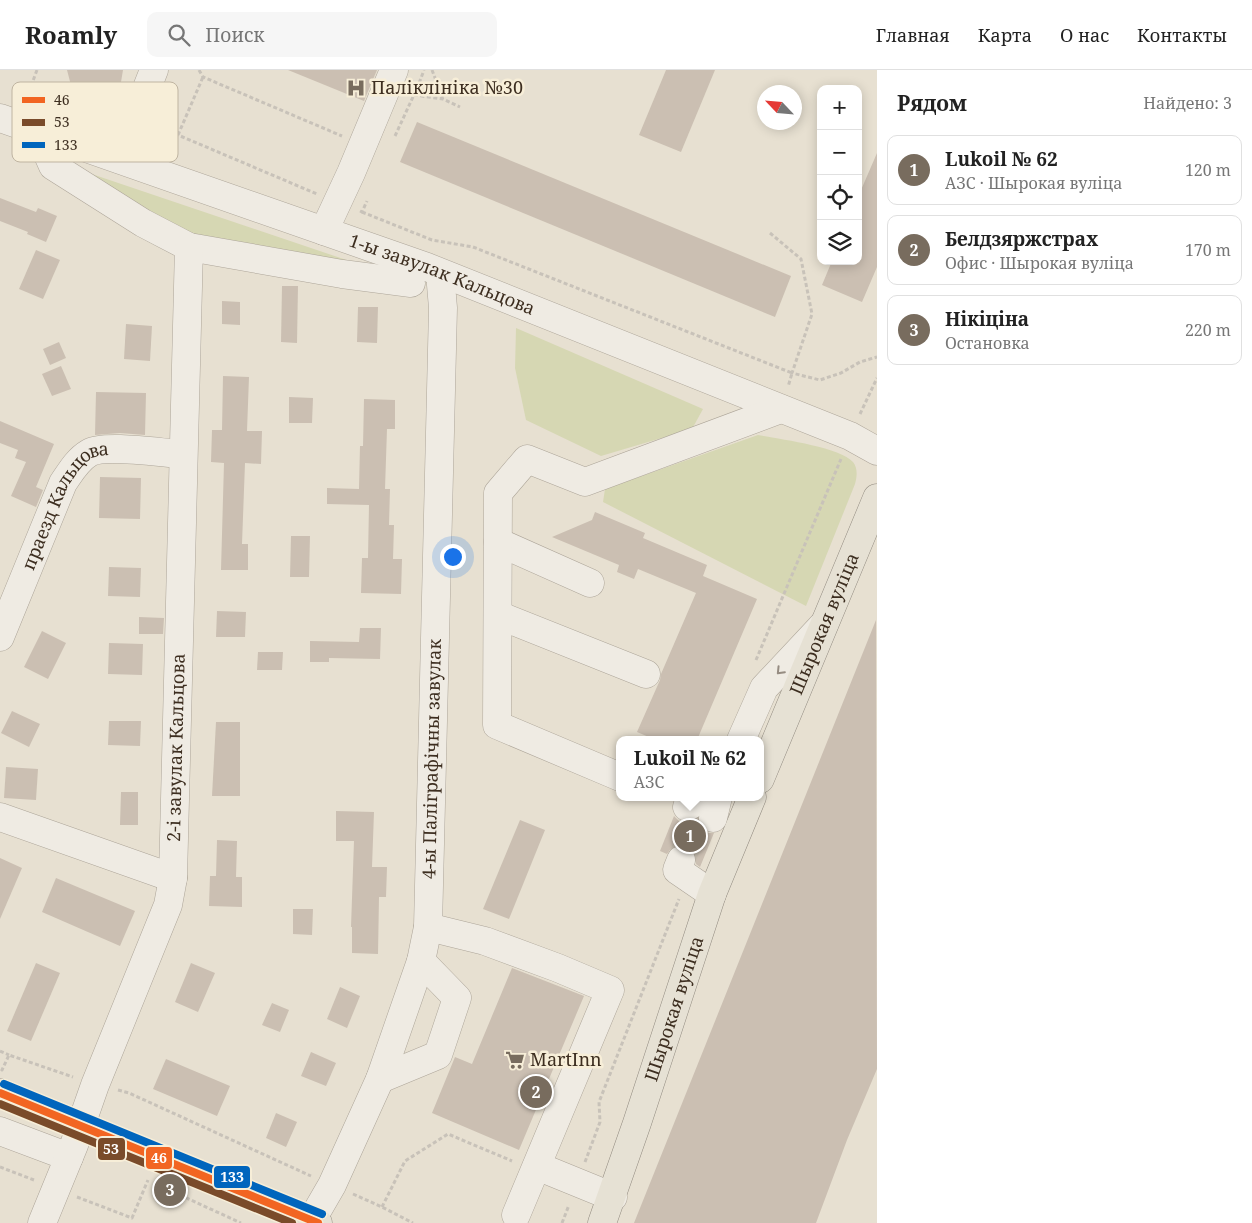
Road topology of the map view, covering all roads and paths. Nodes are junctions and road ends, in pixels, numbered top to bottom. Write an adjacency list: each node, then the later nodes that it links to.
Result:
1 (37, 70): 7 (path)
2 (154, 70): 8 (street)
3 (199, 70): 6 (path)
4 (394, 70): 15 (street)
5 (432, 70): 10 (path)
6 (203, 77): 14 (path); 15 (path)
7 (32, 82)
8 (149, 82)
9 (414, 95): 10 (path)
10 (443, 99): 11 (path)
11 (460, 107)
12 (0, 118): 13 (street, 1-ы завулак Кальцова)
13 (12, 122)
14 (178, 135): 18 (path)
15 (363, 145): 18 (street)
16 (51, 162): 21 (street)
17 (128, 162): 19 (street, 1-ы завулак Кальцова)
18 (350, 207): 19 (street); 25 (path)
19 (324, 231): 22 (street, 1-ы завулак Кальцова)
20 (770, 233): 25 (path)
21 (189, 248): 23 (street); 30 (street, 2-і завулак Кальцова)
22 (440, 273): 27 (street, 1-ы завулак Кальцова); 47 (street, 4-ы Паліграфічны завулак)
23 (411, 283)
24 (877, 357): 25 (path)
25 (792, 373)
26 (877, 378): 28 (path)
27 (781, 409): 28 (street, 1-ы завулак Кальцова); 32 (street)
28 (850, 436): 29 (street, 1-ы завулак Кальцова); 38 (path)
29 (877, 451)
30 (182, 454): 36 (street, праезд Кальцова); 45 (street, 2-і завулак Кальцова)
31 (877, 498): 35 (main road, Шырокая вуліца)
32 (498, 542): 33 (street); 34 (street)
33 (590, 584)
34 (498, 615): 37 (street); 41 (street)
35 (826, 623): 38 (street, one-way to 38); 40 (main road, Шырокая вуліца)
36 (0, 637)
37 (646, 674)
38 (764, 688): 39 (street)
39 (743, 736)
40 (764, 770)
41 (616, 775)
42 (750, 801): 46 (main road, Шырокая вуліца)
43 (0, 817): 45 (street)
44 (681, 865): 46 (street); 61 (path)
45 (172, 878): 53 (street, 2-і завулак Кальцова)
46 (712, 894): 64 (main road, Шырокая вуліца)
47 (428, 927): 48 (street, 4-ы Паліграфічны завулак); 58 (street)
48 (421, 961): 52 (street, 4-ы Паліграфічны завулак); 52 (street)
49 (0, 1051): 50 (path)
50 (9, 1055): 51 (path); 53 (path)
51 (0, 1069)
52 (380, 1079): 62 (street, 4-ы Паліграфічны завулак)
53 (95, 1085): 55 (street, 2-і завулак Кальцова); 62 (path)
54 (0, 1093): 55 (main road)
55 (79, 1126): 57 (street, 2-і завулак Кальцова); 67 (main road)
56 (0, 1131): 57 (street)
57 (69, 1157): 63 (street, 2-і завулак Кальцова)
58 (537, 1166): 61 (street); 65 (path); 66 (street)
59 (0, 1167): 63 (path)
60 (148, 1180): 63 (path)
61 (577, 1183): 64 (street); 70 (path)
62 (332, 1185): 65 (path); 67 (street, 4-ы Паліграфічны завулак)
63 (56, 1189): 68 (street, 2-і завулак Кальцова)
64 (613, 1197): 71 (main road, Шырокая вуліца)
65 (382, 1207): 69 (path)
66 (516, 1215)
67 (313, 1222)
68 (42, 1223)
69 (413, 1223)
70 (562, 1223)
71 (602, 1223)

